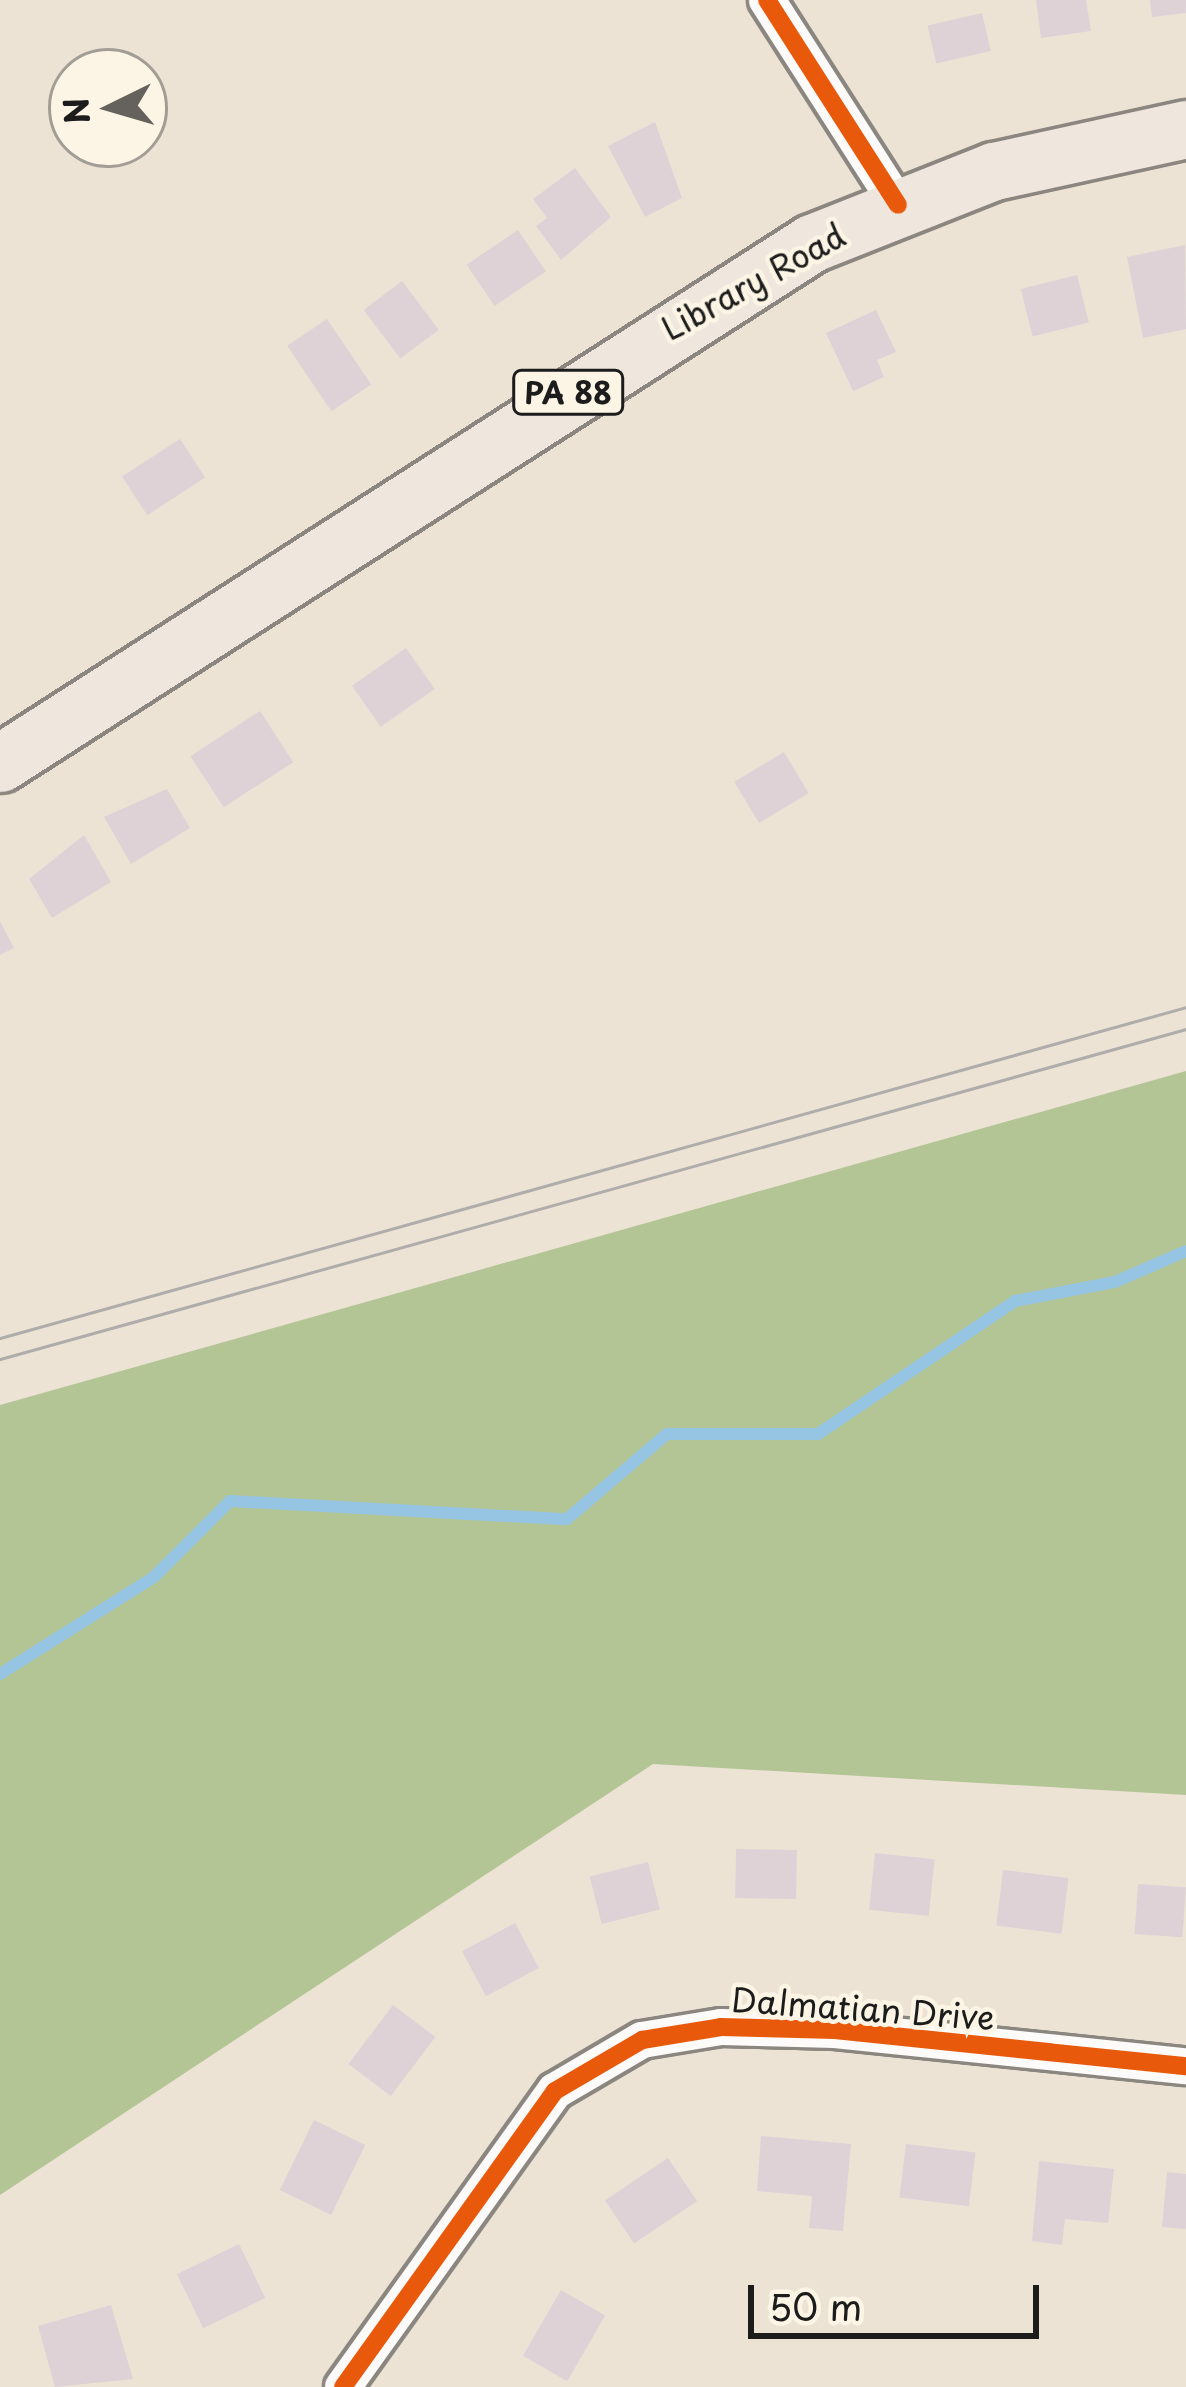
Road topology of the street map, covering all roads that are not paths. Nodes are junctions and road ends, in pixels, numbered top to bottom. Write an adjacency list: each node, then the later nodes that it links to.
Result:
1 (766, 0): 3 (street)
2 (1186, 129): 3 (main road, Library Road / PA 88)
3 (898, 205): 4 (main road, Library Road / PA 88)
4 (0, 763)
5 (1186, 2066): 6 (street, Dalmatian Drive)
6 (343, 2387)

